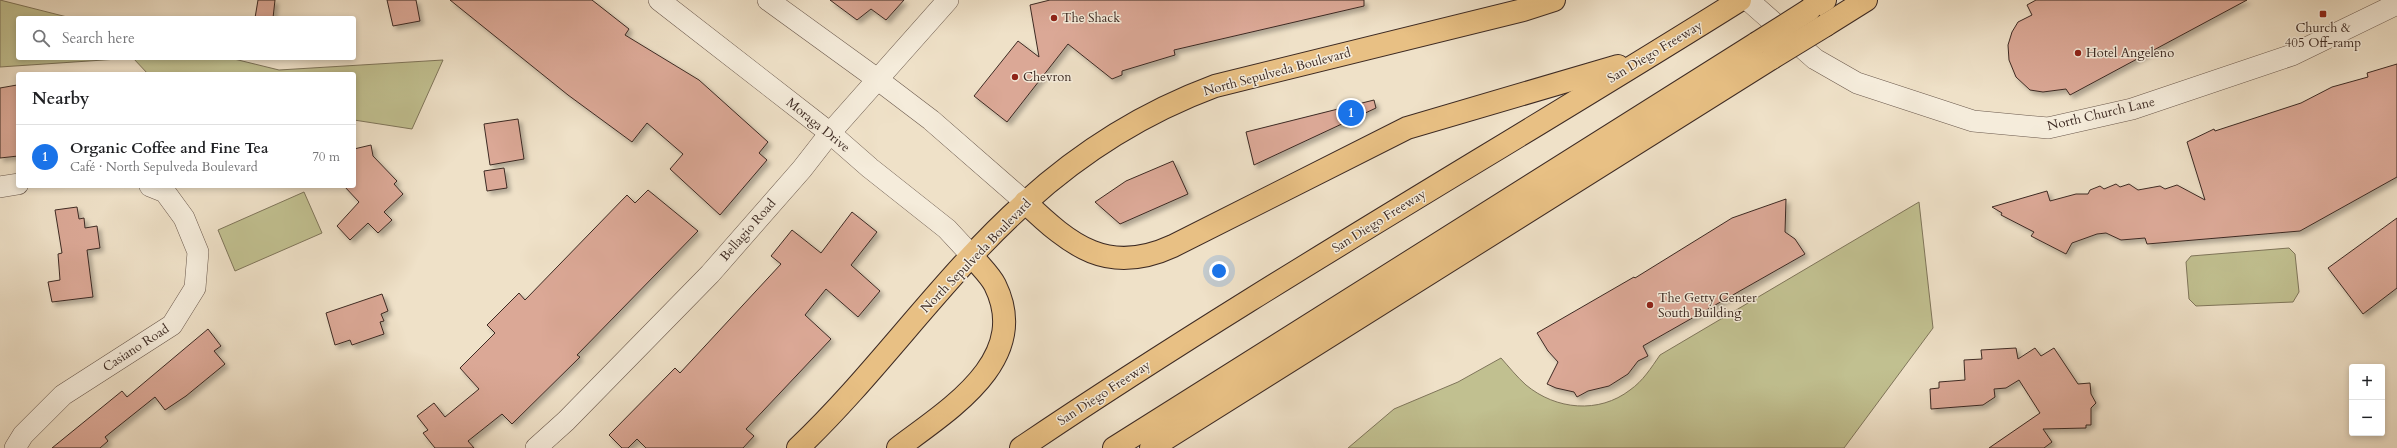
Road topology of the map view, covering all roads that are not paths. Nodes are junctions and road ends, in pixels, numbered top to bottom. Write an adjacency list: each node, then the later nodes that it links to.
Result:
1 (659, 0): 12 (street, Moraga Drive)
2 (768, 0): 11 (street)
3 (948, 0): 11 (street, Bellagio Road)
4 (1554, 0): 16 (main road, North Sepulveda Boulevard)
5 (1748, 0): 7 (street, North Church Lane)
6 (1866, 0): 24 (main road, bridge)
7 (2397, 4)
8 (1732, 5): 10 (main road, San Diego Freeway)
9 (1817, 5): 23 (main road, bridge)
10 (1646, 58): 16 (main road); 22 (main road, San Diego Freeway)
11 (877, 79): 12 (street, Bellagio Road); 16 (street)
12 (830, 133): 17 (street, Moraga Drive); 19 (street, Bellagio Road)
13 (16, 184): 14 (street)
14 (0, 187)
15 (155, 188): 18 (street, Casiano Road)
16 (1025, 202): 17 (main road, North Sepulveda Boulevard)
17 (972, 256): 20 (main road, North Sepulveda Boulevard); 21 (main road)
18 (15, 448)
19 (536, 448)
20 (798, 448)
21 (898, 448)
22 (1021, 448)
23 (1114, 448)
24 (1151, 448)

